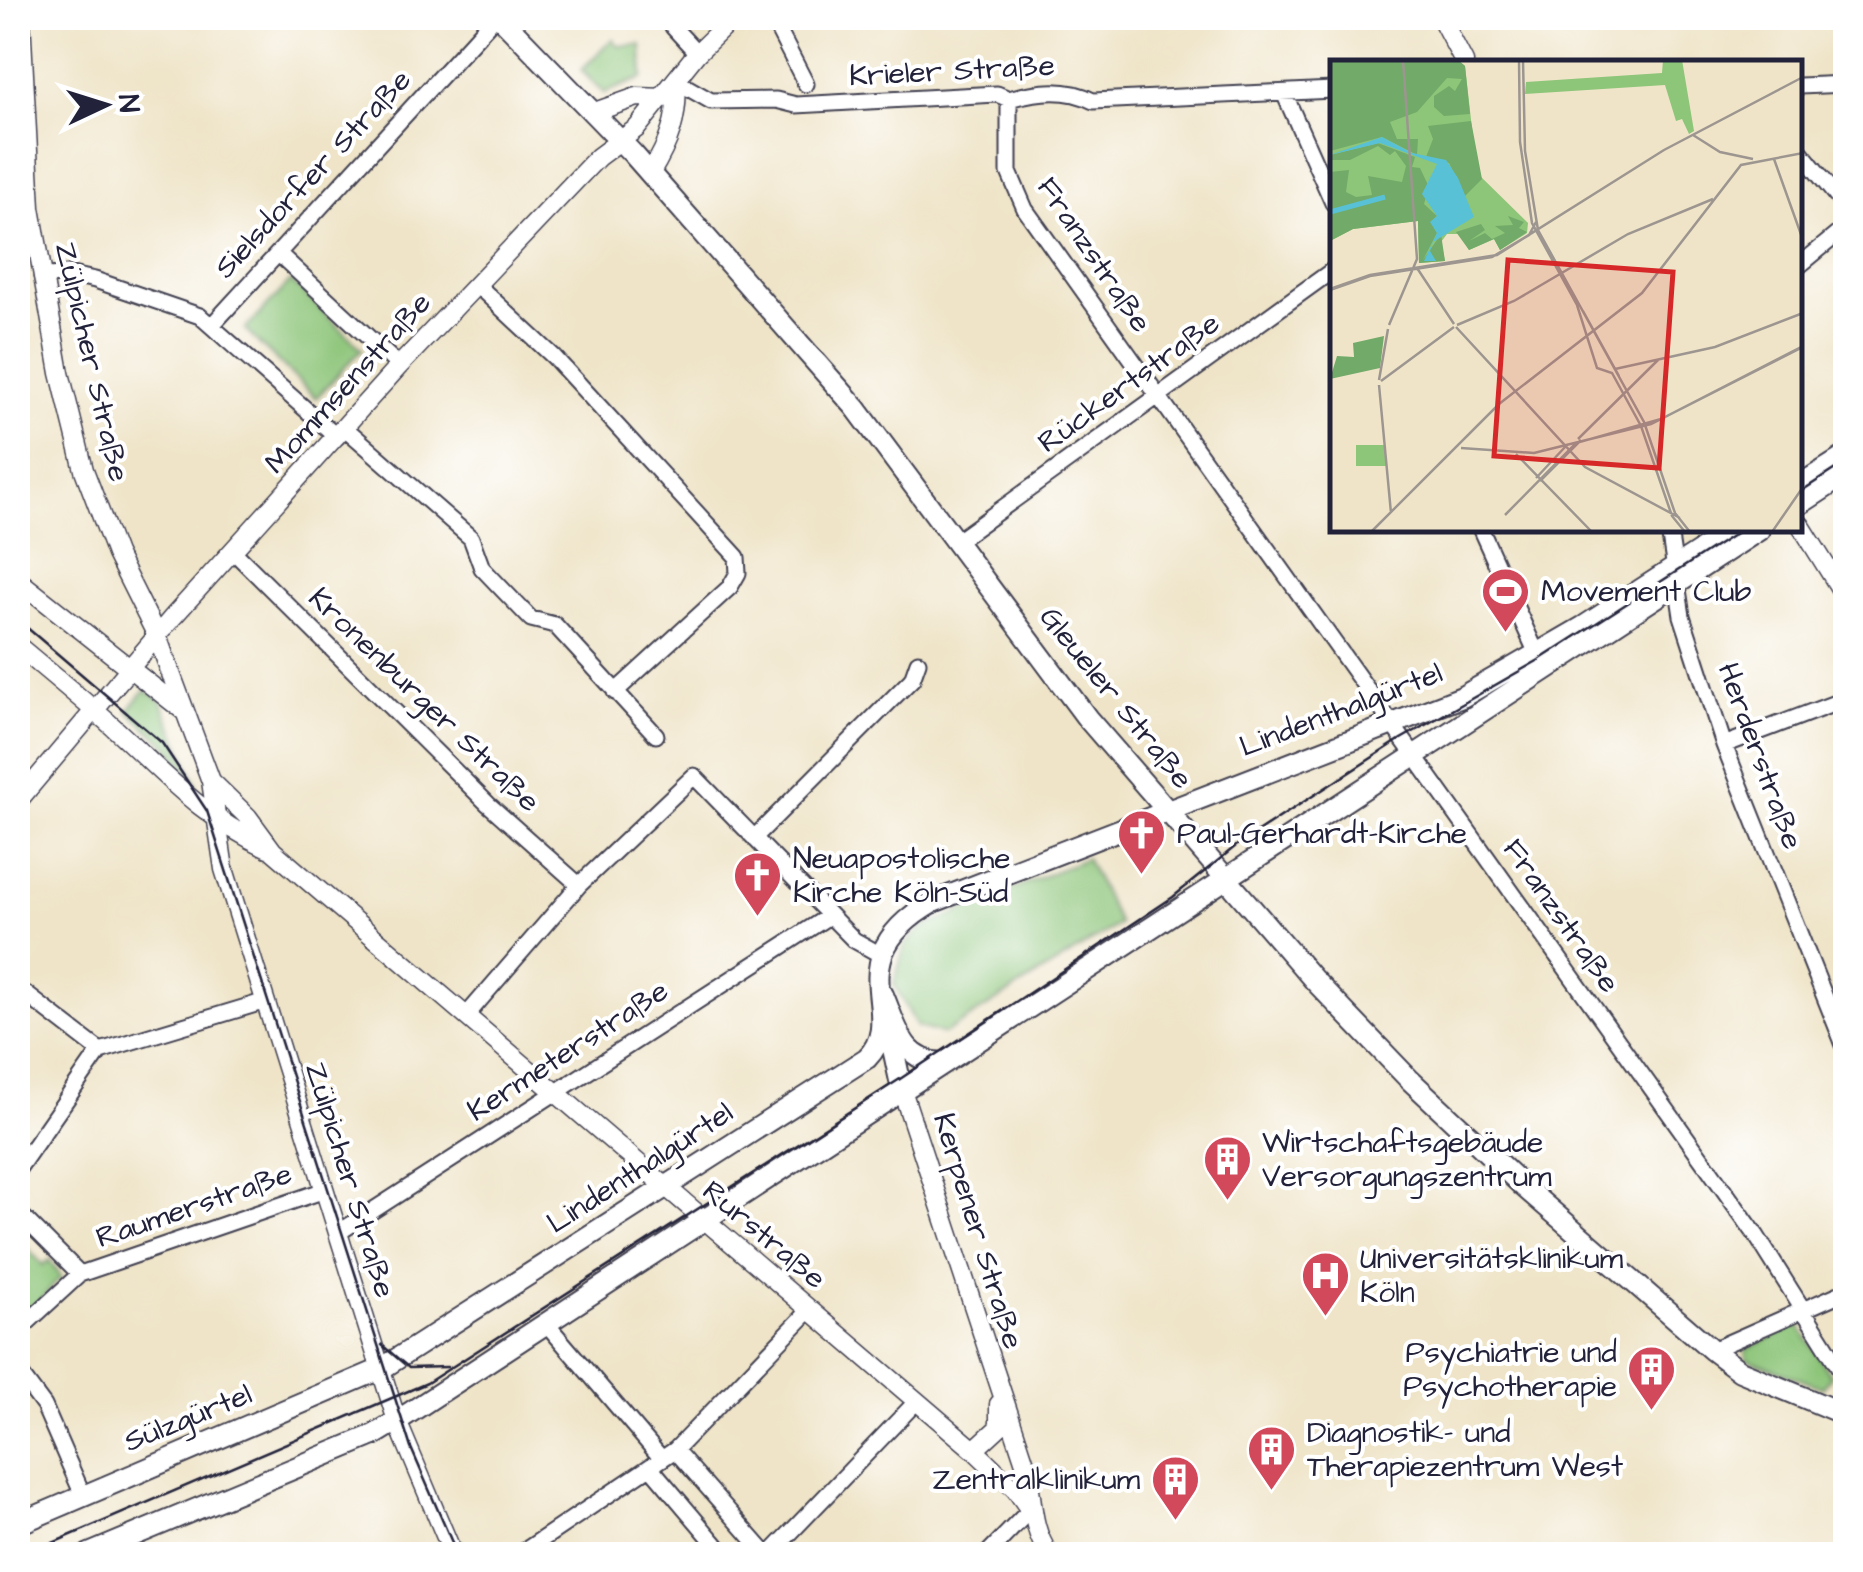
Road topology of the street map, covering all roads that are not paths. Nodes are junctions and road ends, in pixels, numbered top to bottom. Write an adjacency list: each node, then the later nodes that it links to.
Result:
1 (21, 18): 23 (street, Zülpicher Straße)
2 (498, 18): 17 (main road, Gleueler Straße); 25 (street, Sielsdorfer Straße)
3 (672, 18): 7 (street)
4 (734, 18): 7 (street, Mommsenstraße)
5 (772, 18): 10 (street)
6 (1441, 18): 8 (street)
7 (698, 53): 9 (street, Mommsenstraße)
8 (1463, 60)
9 (676, 81): 15 (street, Mommsenstraße); 16 (street, Krieler Straße); 20 (street)
10 (806, 84)
11 (1846, 84): 12 (street)
12 (1803, 86)
13 (1330, 90): 14 (street, Krieler Straße)
14 (1284, 93): 16 (street, Krieler Straße); 21 (street)
15 (665, 98): 17 (street); 18 (street, Mommsenstraße)
16 (1008, 99): 32 (street, Franzstraße)
17 (592, 113): 18 (main road, Gleueler Straße)
18 (619, 140): 20 (main road, Gleueler Straße); 29 (street, Mommsenstraße)
19 (1803, 155): 22 (street)
20 (650, 174): 43 (main road, Gleueler Straße)
21 (1330, 196)
22 (1846, 208)
23 (24, 209): 28 (street, Zülpicher Straße)
24 (1846, 226): 26 (street)
25 (279, 254): 30 (street, Sielsdorfer Straße); 31 (street)
26 (1803, 262)
27 (1330, 272): 32 (street, Rückertstraße)
28 (42, 277): 30 (street); 48 (street, Zülpicher Straße)
29 (476, 284): 31 (street, Mommsenstraße); 53 (street)
30 (213, 324): 33 (street)
31 (398, 366): 33 (street, Mommsenstraße)
32 (1158, 396): 43 (street, Rückertstraße); 57 (street, Franzstraße)
33 (341, 432): 44 (street, Mommsenstraße); 53 (street)
34 (1846, 456): 36 (main road)
35 (1846, 474): 37 (main road)
36 (1803, 483)
37 (1803, 502)
38 (1803, 529): 47 (street)
39 (1482, 532): 50 (street)
40 (1669, 532): 45 (street, Herderstraße)
41 (1730, 532): 45 (main road, Lindenthalgürtel)
42 (1755, 532): 45 (main road, Lindenthalgürtel)
43 (957, 541): 63 (main road, Gleueler Straße)
44 (233, 551): 48 (street, Mommsenstraße); 68 (street, Kronenburger Straße)
45 (1677, 574): 50 (main road, Lindenthalgürtel); 59 (street, Herderstraße); 60 (main road, Lindenthalgürtel)
46 (18, 580): 52 (street)
47 (1846, 598)
48 (158, 636): 52 (street, Mommsenstraße); 56 (street, Zülpicher Straße)
49 (18, 646): 55 (street)
50 (1537, 654): 57 (main road, Lindenthalgürtel)
51 (918, 662): 65 (street)
52 (129, 668): 55 (street, Mommsenstraße); 56 (street)
53 (615, 692): 58 (street)
54 (1846, 699): 59 (street)
55 (94, 710): 62 (street, Mommsenstraße); 64 (street)
56 (189, 716): 61 (street, Zülpicher Straße)
57 (1390, 724): 60 (street, Franzstraße); 63 (main road, Lindenthalgürtel)
58 (656, 734)
59 (1724, 745): 75 (street, Herderstraße)
60 (1413, 756): 67 (main road, Lindenthalgürtel); 88 (street, Franzstraße)
61 (211, 780): 64 (street, Zülpicher Straße); 66 (street, Rurstraße)
62 (18, 801)
63 (1167, 809): 67 (main road, Gleueler Straße); 70 (main road, Lindenthalgürtel)
64 (213, 815): 66 (street, Rurstraße); 73 (street, Zülpicher Straße)
65 (755, 838): 68 (street); 69 (street)
66 (273, 851): 74 (street, Rurstraße)
67 (1226, 880): 77 (main road, Lindenthalgürtel); 92 (main road, Gleueler Straße)
68 (579, 884): 74 (street)
69 (829, 916): 70 (street); 79 (street, Kermeterstraße)
70 (881, 956): 71 (main road, Lindenthalgürtel)
71 (879, 984): 77 (main road, Lindenthalgürtel); 78 (main road, Lindenthalgürtel); 81 (main road, Lindenthalgürtel)
72 (18, 988): 76 (street)
73 (266, 1000): 76 (street); 82 (street, Zülpicher Straße)
74 (466, 1016): 79 (street, Rurstraße)
75 (1846, 1050)
76 (100, 1052): 80 (street)
77 (944, 1063): 78 (main road, Lindenthalgürtel)
78 (902, 1090): 84 (main road, Lindenthalgürtel); 97 (street, Kerpener Straße)
79 (555, 1092): 81 (street, Rurstraße); 85 (street, Kermeterstraße)
80 (18, 1169)
81 (665, 1187): 84 (street, Rurstraße); 93 (main road, Lindenthalgürtel)
82 (325, 1190): 85 (street, Zülpicher Straße); 86 (street, Raumerstraße)
83 (18, 1212): 86 (street, Raumerstraße)
84 (702, 1219): 89 (street, Rurstraße); 90 (main road, Lindenthalgürtel)
85 (338, 1233): 93 (street, Zülpicher Straße)
86 (80, 1274): 91 (street, Raumerstraße)
87 (1846, 1291): 88 (street)
88 (1804, 1308): 92 (street); 95 (street, Franzstraße)
89 (810, 1310): 98 (street, Rurstraße); 102 (street)
90 (545, 1322): 100 (main road, Lindenthalgürtel); 102 (street)
91 (18, 1331)
92 (1712, 1350): 99 (main road, Gleueler Straße)
93 (380, 1370): 100 (street, Zülpicher Straße); 103 (main road, Sülzgürtel)
94 (18, 1371): 103 (street)
95 (1846, 1378)
96 (1846, 1387): 99 (street)
97 (998, 1389): 101 (street, Kerpener Straße); 104 (street, Kerpener Straße)
98 (916, 1402): 101 (street, Rurstraße); 111 (street)
99 (1841, 1411)
100 (397, 1421): 107 (main road); 108 (street, Zülpicher Straße)
101 (974, 1450): 104 (street, Rurstraße)
102 (663, 1460): 109 (street); 110 (street); 111 (street)
103 (82, 1493): 105 (main road, Sülzgürtel)
104 (1030, 1510): 106 (street, Kerpener Straße); 112 (street)
105 (18, 1524)
106 (1045, 1552)
107 (89, 1554)
108 (452, 1554)
109 (520, 1554)
110 (724, 1554)
111 (768, 1554)
112 (986, 1554)

